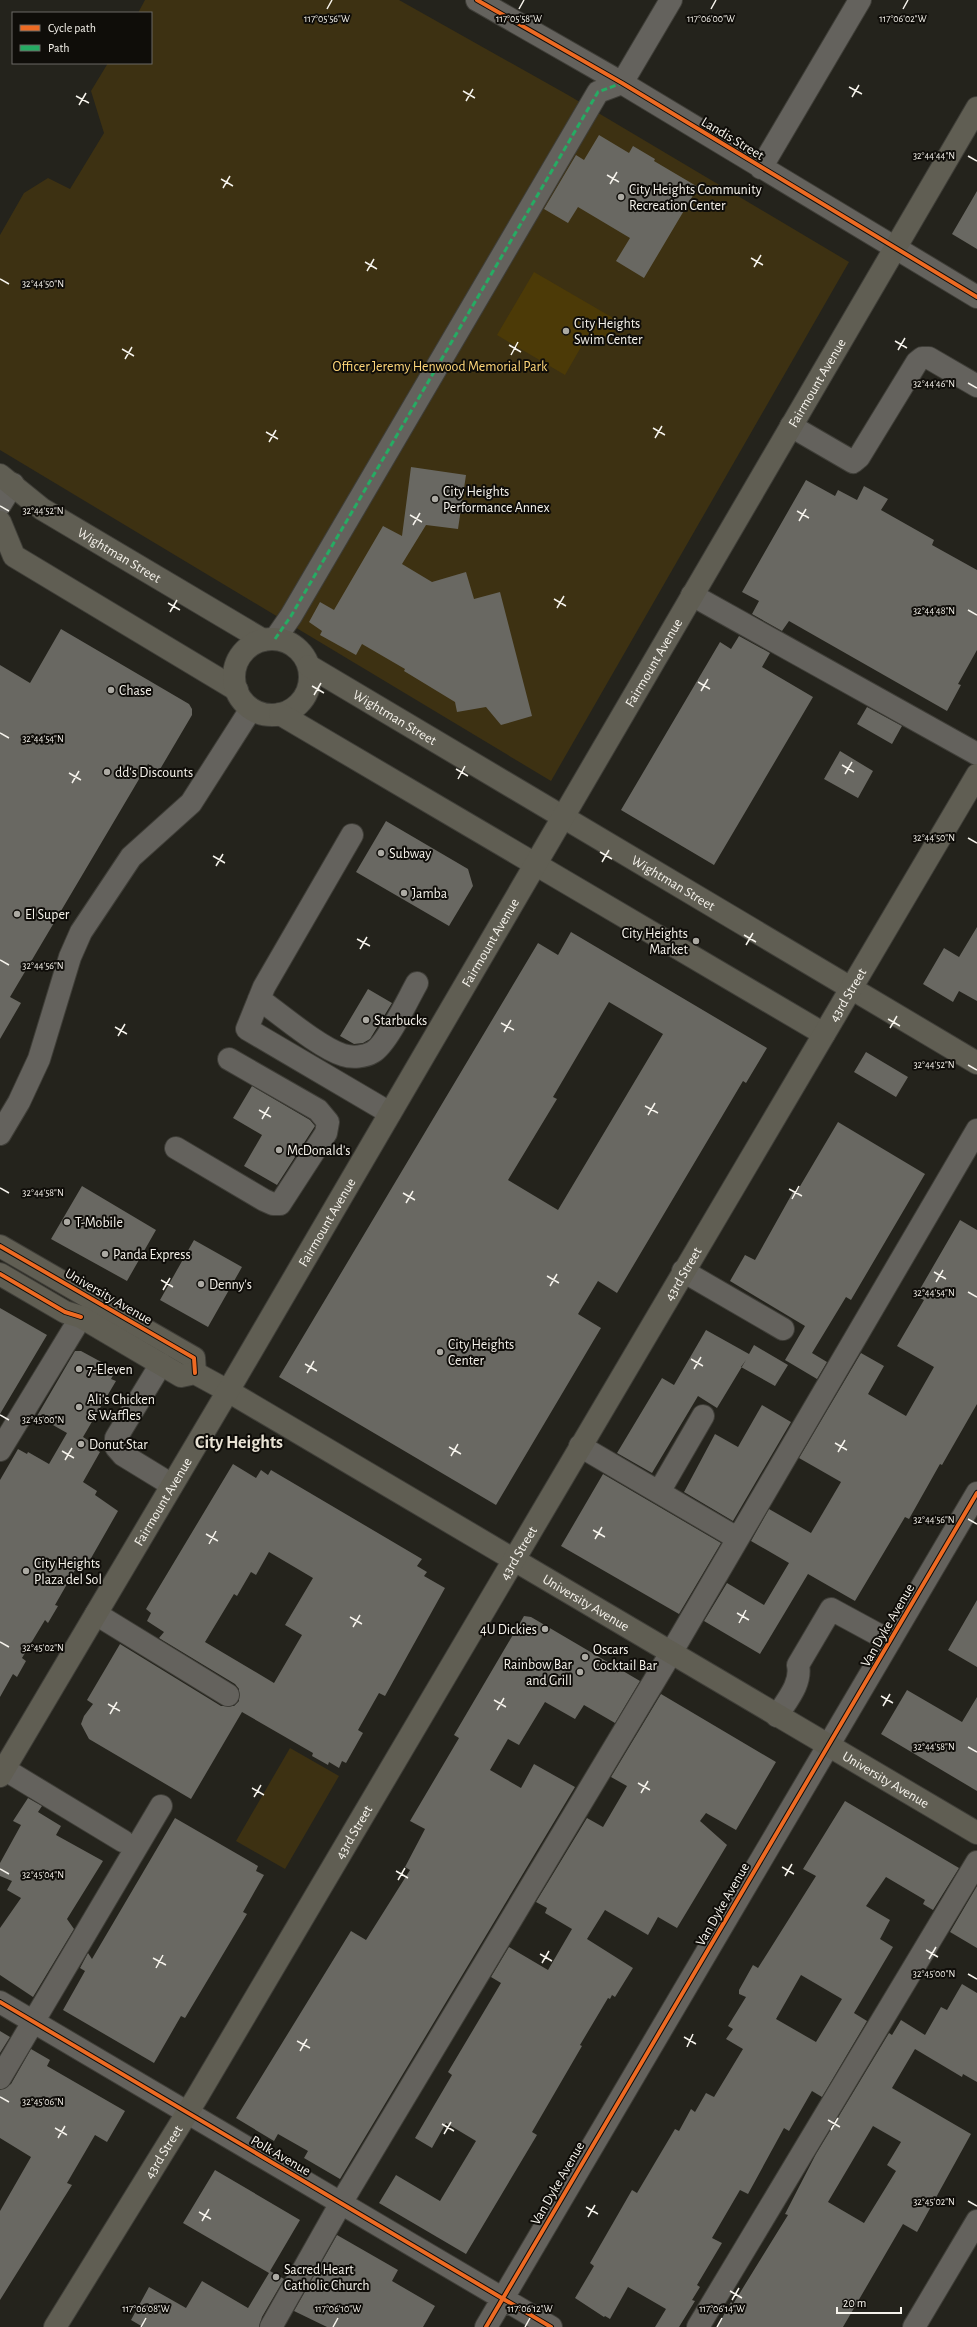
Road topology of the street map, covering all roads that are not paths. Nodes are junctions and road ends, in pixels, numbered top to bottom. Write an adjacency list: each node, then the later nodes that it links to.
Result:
1 (671, 0): 4 (street)
2 (860, 0): 6 (street)
3 (484, 2): 4 (street, Landis Street)
4 (622, 83): 6 (street, Landis Street); 15 (street)
5 (977, 108): 7 (main road, Fairmount Avenue)
6 (761, 168): 7 (street, Landis Street)
7 (896, 246): 8 (street, Landis Street); 10 (main road, Fairmount Avenue)
8 (977, 296)
9 (977, 386): 10 (street)
10 (791, 426): 14 (main road, Fairmount Avenue)
11 (6, 479): 12 (street); 15 (main road, Wightman Street)
12 (0, 505)
13 (0, 522): 17 (main road)
14 (692, 595): 20 (street); 22 (main road, Fairmount Avenue)
15 (269, 640): 16 (main road, Wightman Street); 17 (main road)
16 (309, 666): 19 (main road); 22 (main road, Wightman Street)
17 (237, 690): 18 (main road)
18 (251, 709): 19 (main road); 33 (street)
19 (280, 714): 24 (main road)
20 (977, 754)
21 (977, 775): 26 (main road, 43rd Street)
22 (562, 817): 24 (main road, Fairmount Avenue); 26 (main road, Wightman Street)
23 (352, 834): 27 (street)
24 (535, 864): 28 (main road); 31 (main road, Fairmount Avenue)
25 (417, 983): 27 (street)
26 (850, 989): 28 (main road, 43rd Street); 30 (main road, Wightman Street)
27 (259, 999): 31 (street)
28 (824, 1034): 36 (main road, 43rd Street)
29 (230, 1059): 34 (street)
30 (977, 1063)
31 (390, 1113): 42 (main road, Fairmount Avenue)
32 (977, 1130): 49 (street)
33 (0, 1134)
34 (176, 1148)
35 (0, 1246): 41 (main road, University Avenue)
36 (683, 1271): 39 (street); 44 (main road, 43rd Street)
37 (0, 1274): 38 (main road, University Avenue)
38 (82, 1317): 40 (main road, University Avenue); 45 (street)
39 (783, 1330)
40 (161, 1364): 41 (main road, University Avenue); 46 (street)
41 (195, 1373): 42 (main road, University Avenue)
42 (228, 1391): 46 (main road, Fairmount Avenue); 50 (main road, University Avenue)
43 (703, 1416): 47 (street)
44 (580, 1446): 47 (street); 50 (main road, 43rd Street)
45 (0, 1450)
46 (172, 1485): 51 (main road, Fairmount Avenue)
47 (659, 1492): 49 (street)
48 (977, 1493): 52 (street, Van Dyke Avenue)
49 (738, 1538): 53 (street)
50 (513, 1560): 53 (main road, University Avenue); 65 (main road, 43rd Street)
51 (96, 1614): 54 (street); 57 (main road, Fairmount Avenue)
52 (890, 1641): 55 (street); 56 (street, Van Dyke Avenue)
53 (670, 1653): 55 (main road, University Avenue); 66 (street)
54 (228, 1695)
55 (777, 1716): 56 (main road, University Avenue)
56 (828, 1747): 59 (main road, University Avenue); 68 (street, Van Dyke Avenue)
57 (2, 1772): 60 (street)
58 (161, 1806): 63 (street)
59 (977, 1833)
60 (123, 1841)
61 (977, 1862): 73 (street)
62 (0, 2002): 63 (street, Polk Avenue)
63 (33, 2022): 64 (street); 65 (street, Polk Avenue)
64 (0, 2078)
65 (188, 2113): 66 (street, Polk Avenue); 69 (main road, 43rd Street)
66 (341, 2204): 68 (street, Polk Avenue); 70 (street)
67 (977, 2221): 74 (street)
68 (502, 2299): 71 (street, Van Dyke Avenue); 72 (street, Polk Avenue)
69 (55, 2327)
70 (271, 2327)
71 (486, 2327)
72 (551, 2327)
73 (698, 2327)
74 (914, 2327)

